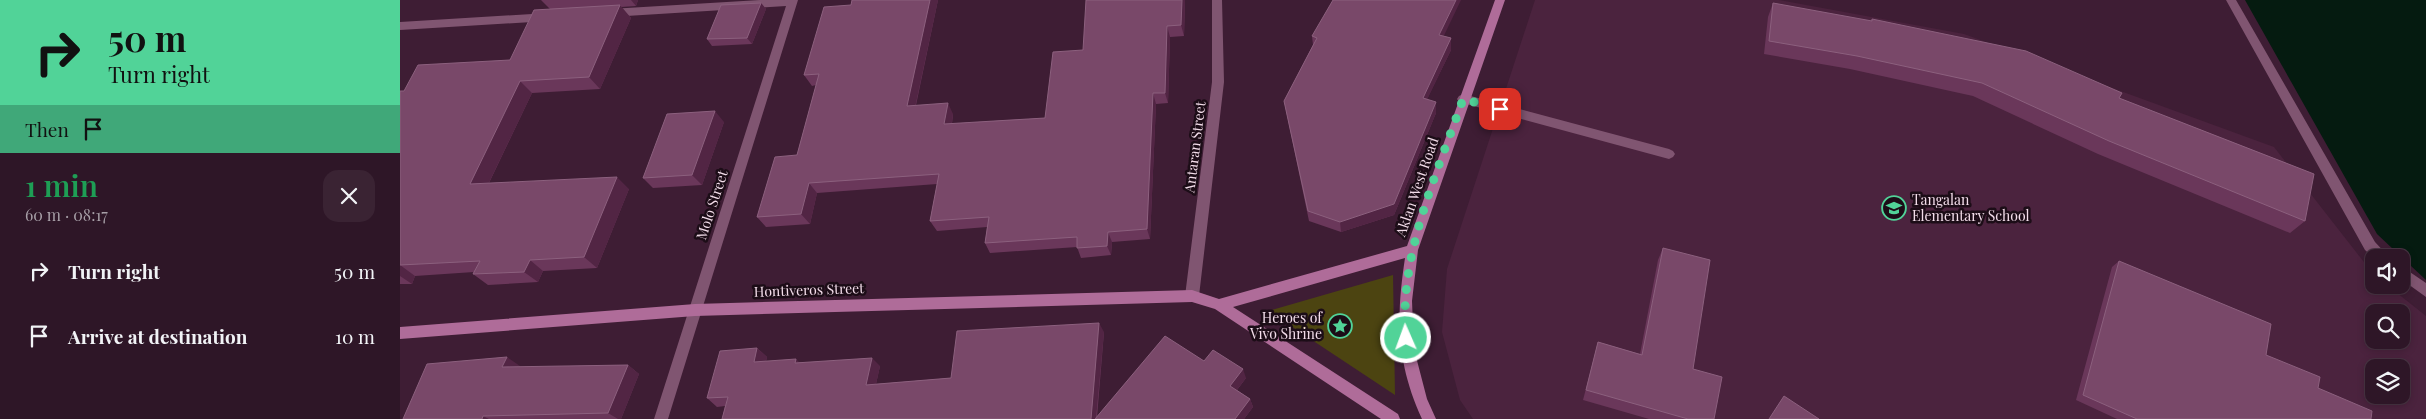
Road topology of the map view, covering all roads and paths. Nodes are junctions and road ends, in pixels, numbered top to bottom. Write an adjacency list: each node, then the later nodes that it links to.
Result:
1 (1217, 0): 14 (street, Antaran Street)
2 (1500, 0): 8 (street, Aklan West Road)
3 (2231, 0): 10 (street)
4 (792, 1): 5 (street); 16 (street, Molo Street)
5 (596, 14)
6 (557, 16): 7 (street)
7 (400, 26)
8 (1463, 99): 9 (street); 11 (street, Aklan West Road)
9 (1668, 154)
10 (2374, 249)
11 (1412, 250): 15 (street); 20 (street, Aklan West Road)
12 (2410, 278): 13 (street)
13 (2426, 291)
14 (1192, 296): 15 (street, Hontiveros Street); 16 (street, Hontiveros Street)
15 (1219, 305): 19 (street, Hontiveros Street)
16 (695, 310): 17 (street, Hontiveros Street); 18 (street, Molo Street)
17 (400, 333)
18 (660, 419)
19 (1393, 419)
20 (1429, 419)

